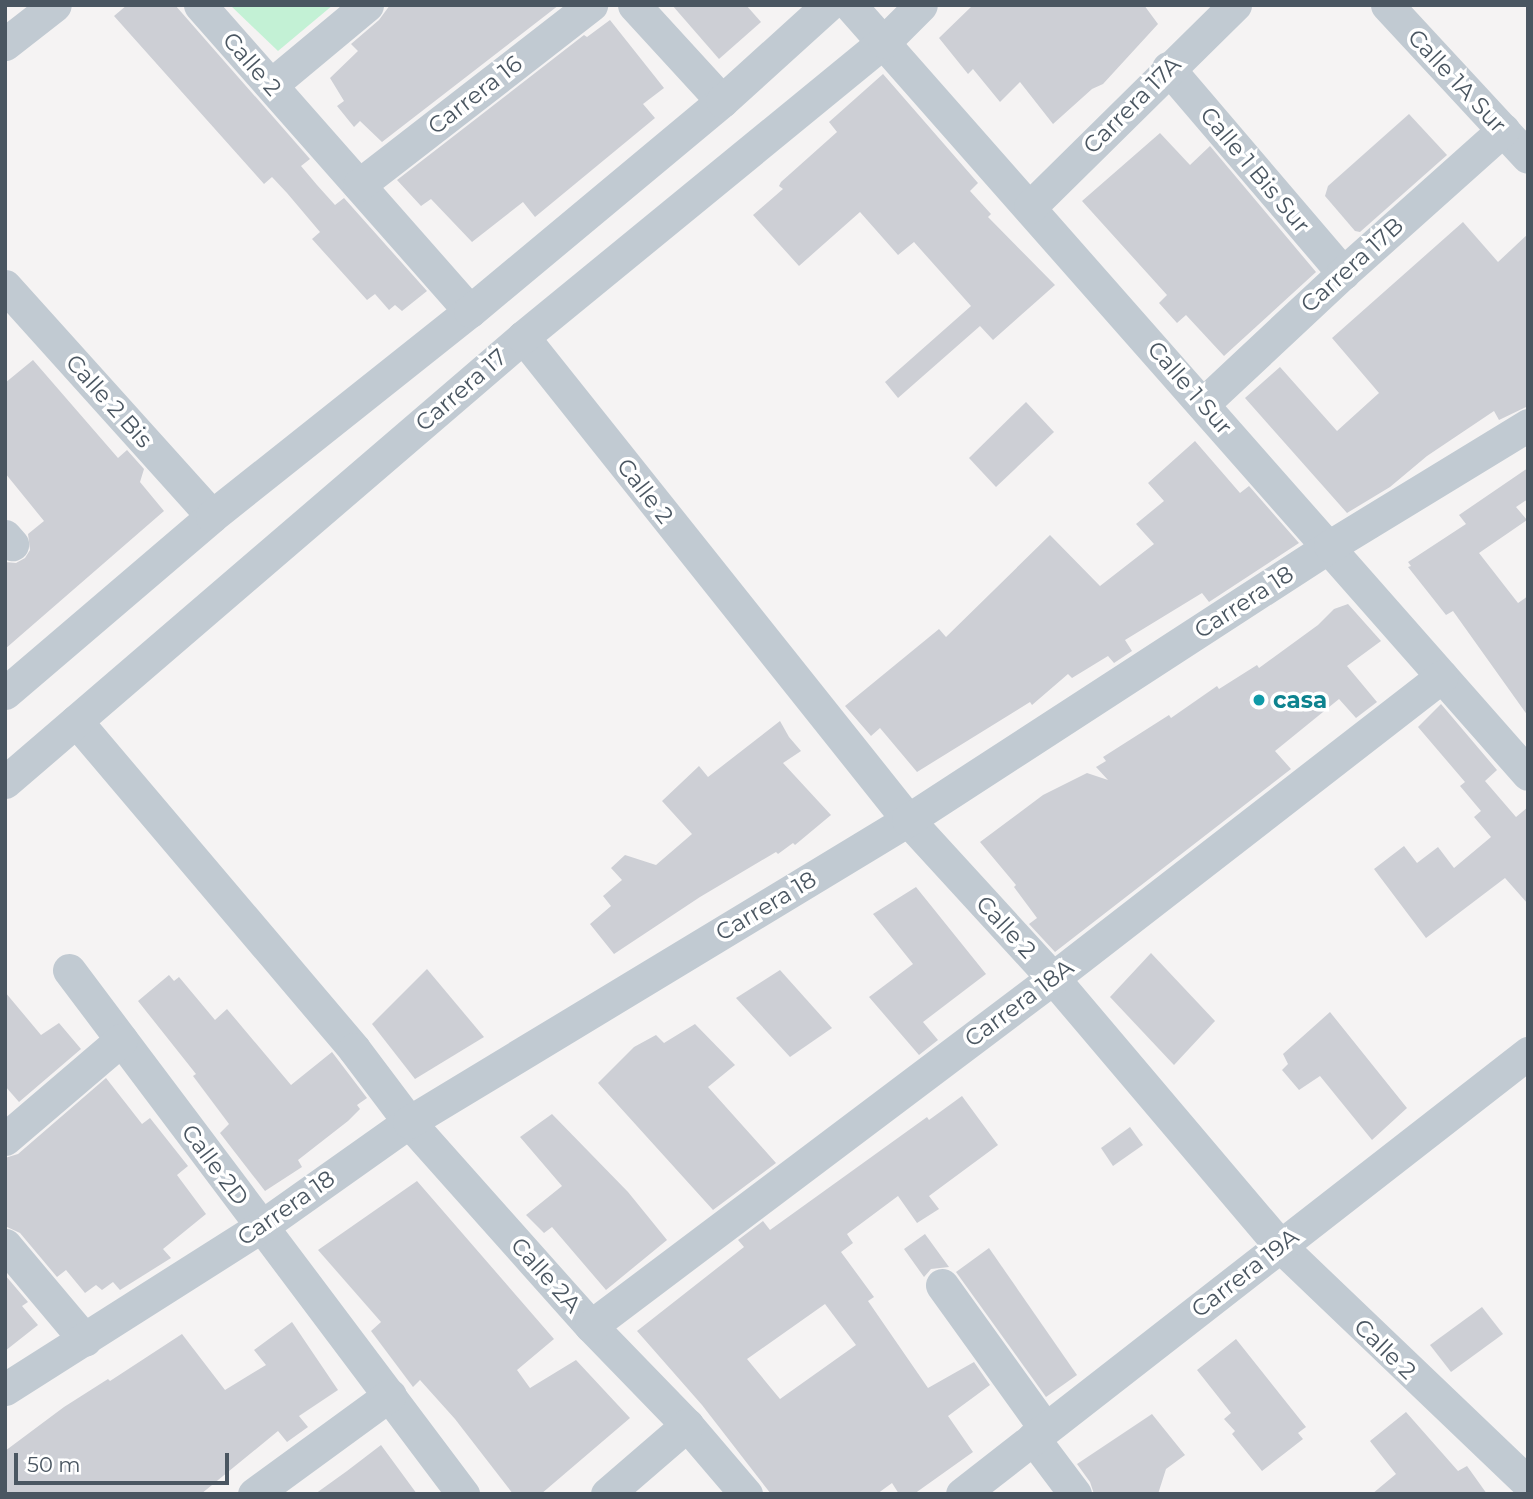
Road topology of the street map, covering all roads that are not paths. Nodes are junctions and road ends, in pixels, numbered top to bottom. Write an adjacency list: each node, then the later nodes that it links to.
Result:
1 (55, 5): 12 (street)
2 (200, 5): 14 (street, Calle 2)
3 (367, 5): 14 (street)
4 (591, 5): 18 (street, Carrera 16)
5 (634, 5): 15 (street)
6 (828, 5): 15 (street)
7 (850, 5): 11 (street, Calle 1 Sur)
8 (922, 5): 11 (street, Carrera 17)
9 (1236, 5): 13 (street, Carrera 17A)
10 (1387, 5): 16 (street, Calle 1A Sur)
11 (884, 41): 19 (street, Calle 1 Sur); 23 (street, Carrera 17)
12 (5, 44)
13 (1168, 68): 19 (street, Carrera 17A); 20 (street, Calle 1 Bis Sur)
14 (271, 85): 18 (street, Calle 2)
15 (722, 101): 22 (street)
16 (1503, 130): 17 (street, Calle 1A Sur); 20 (street, Carrera 17B)
17 (1528, 157)
18 (359, 185): 22 (street, Calle 2)
19 (1030, 207): 24 (street, Calle 1 Sur)
20 (1343, 273): 24 (street, Carrera 17B)
21 (10, 302): 26 (street, Calle 2 Bis)
22 (470, 311): 26 (street)
23 (523, 337): 30 (street, Carrera 17); 33 (street, Calle 2)
24 (1204, 403): 27 (street, Calle 1 Sur)
25 (1528, 425): 27 (street, Carrera 18)
26 (212, 516): 29 (street)
27 (1330, 546): 28 (street, Calle 1 Sur); 33 (street, Carrera 18)
28 (1442, 676): 31 (street, Calle 1 Sur); 35 (street, Carrera 18A)
29 (5, 693)
30 (76, 721): 32 (street, Carrera 17); 38 (street, Calle 2A)
31 (1528, 774)
32 (5, 782)
33 (908, 820): 35 (street, Calle 2); 38 (street, Carrera 18)
34 (69, 970): 36 (street, Calle 2D)
35 (1053, 978): 42 (street, Calle 2); 44 (street, Carrera 18A)
36 (121, 1040): 39 (street); 40 (street, Calle 2D)
37 (1528, 1053): 42 (street, Carrera 19A)
38 (409, 1122): 40 (street, Carrera 18); 44 (street, Calle 2A)
39 (5, 1139)
40 (262, 1226): 45 (street, Carrera 18); 47 (street, Calle 2D)
41 (5, 1245): 45 (street)
42 (1280, 1246): 49 (street, Carrera 19A); 50 (street, Calle 2)
43 (942, 1284): 49 (street)
44 (591, 1326): 48 (street, Calle 2A)
45 (85, 1340): 46 (street, Carrera 18)
46 (5, 1390)
47 (390, 1395): 51 (street); 52 (street, Calle 2D)
48 (687, 1425): 53 (street); 54 (street, Calle 2A)
49 (1038, 1432): 55 (street, Carrera 19A); 56 (street)
50 (1528, 1483)
51 (254, 1494)
52 (463, 1494)
53 (607, 1494)
54 (746, 1494)
55 (962, 1494)
56 (1076, 1494)

